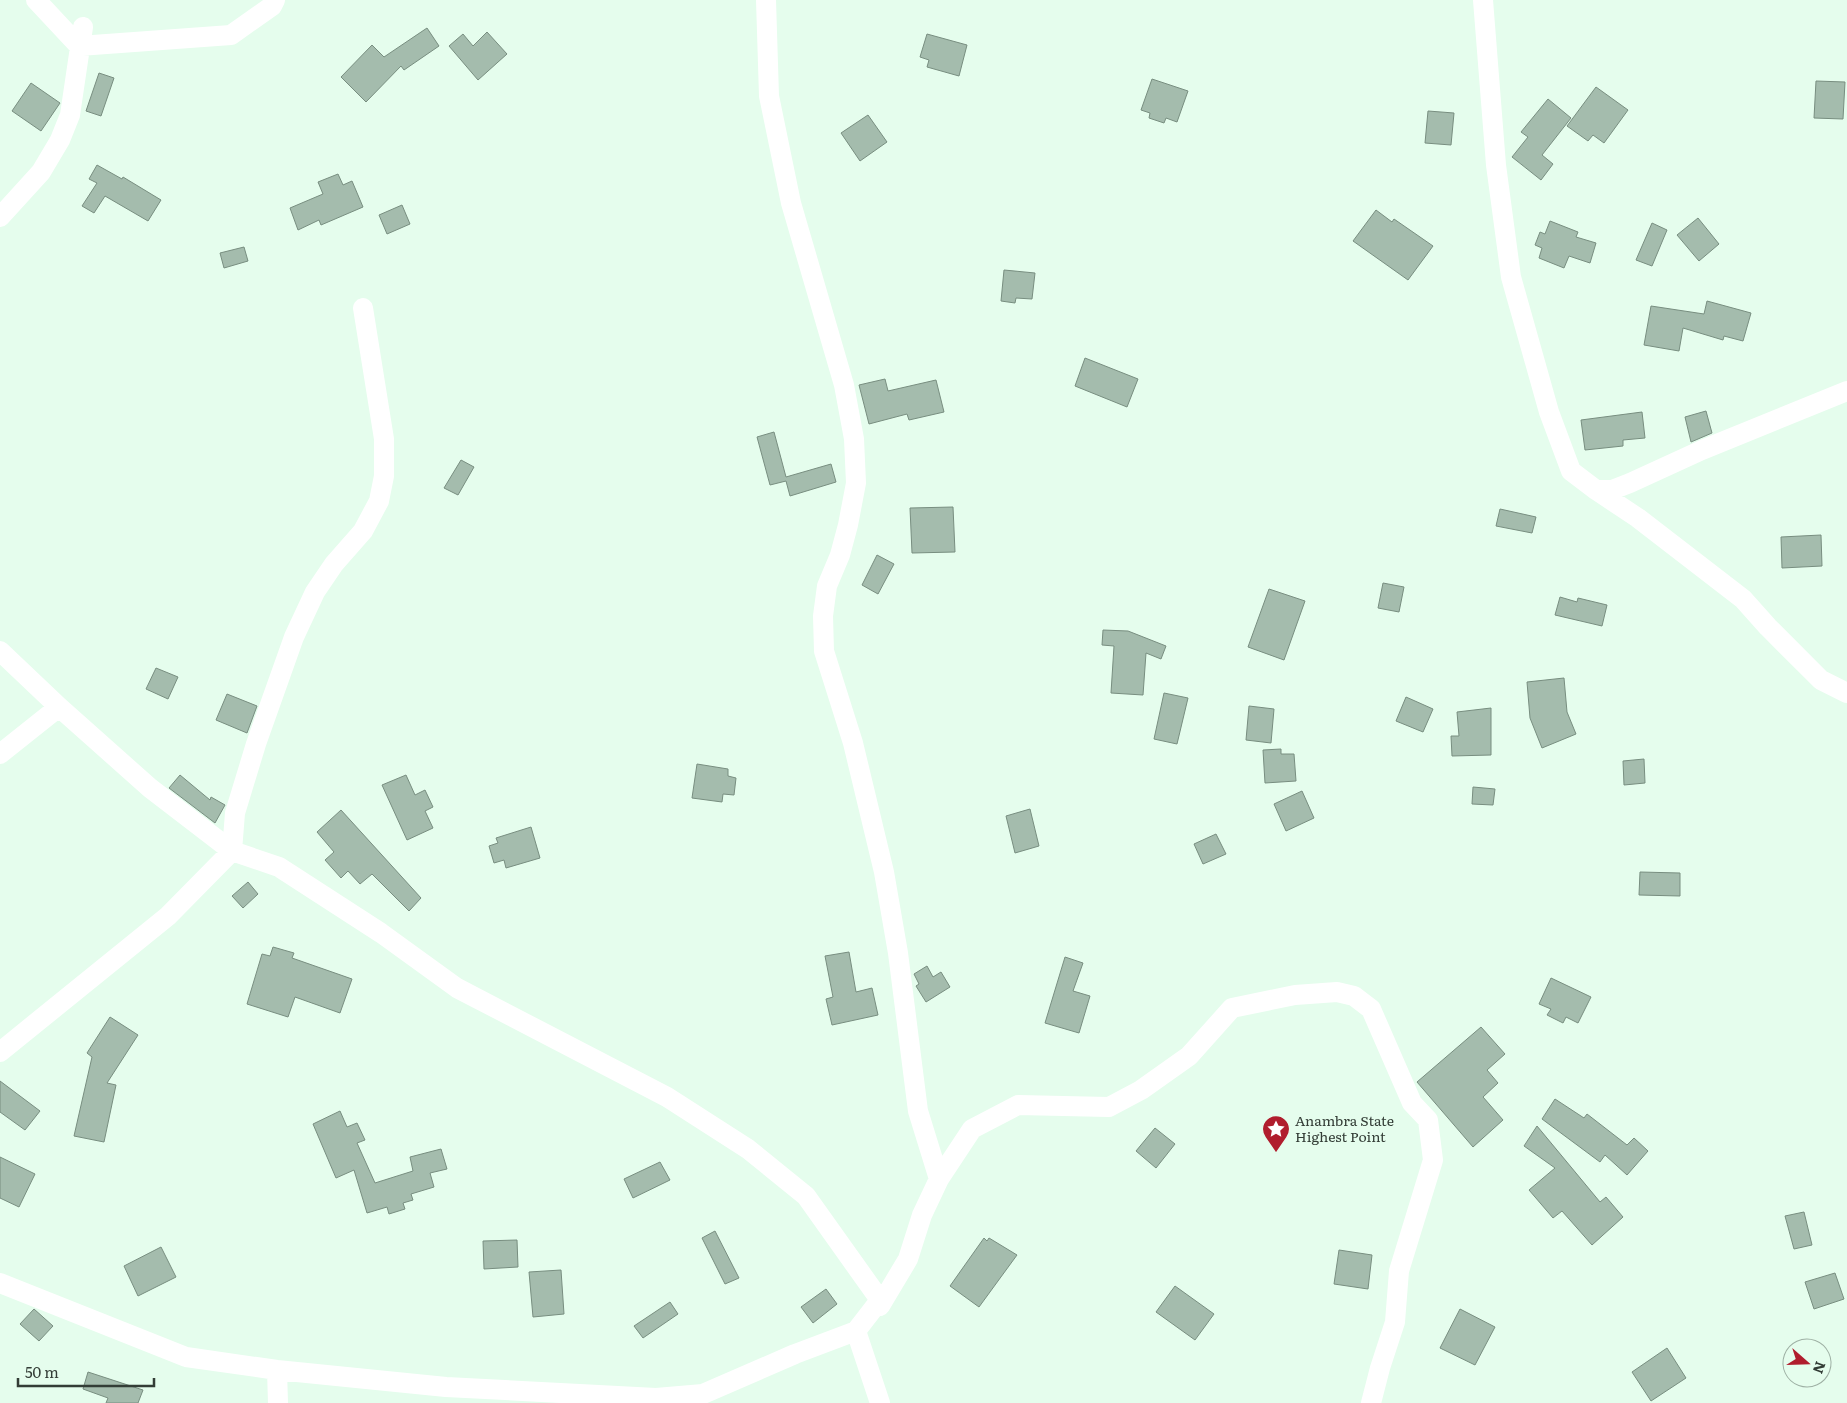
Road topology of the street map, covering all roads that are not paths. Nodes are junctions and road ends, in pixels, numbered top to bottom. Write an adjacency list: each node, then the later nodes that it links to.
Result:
1 (36, 0): 6 (street)
2 (275, 0): 6 (street)
3 (766, 0): 17 (street)
4 (1483, 0): 10 (street)
5 (82, 26): 6 (street)
6 (79, 46): 7 (street)
7 (0, 217)
8 (363, 308): 15 (street)
9 (1847, 391): 10 (street)
10 (1596, 490): 12 (street)
11 (0, 651): 13 (street)
12 (1847, 693)
13 (58, 707): 14 (street); 15 (street)
14 (0, 754)
15 (232, 851): 16 (street); 19 (street)
16 (0, 1052)
17 (939, 1179): 19 (street); 24 (street)
18 (0, 1283): 21 (street)
19 (880, 1300): 20 (street)
20 (856, 1331): 21 (street); 23 (street)
21 (277, 1370): 22 (street)
22 (278, 1403)
23 (880, 1403)
24 (1371, 1403)

